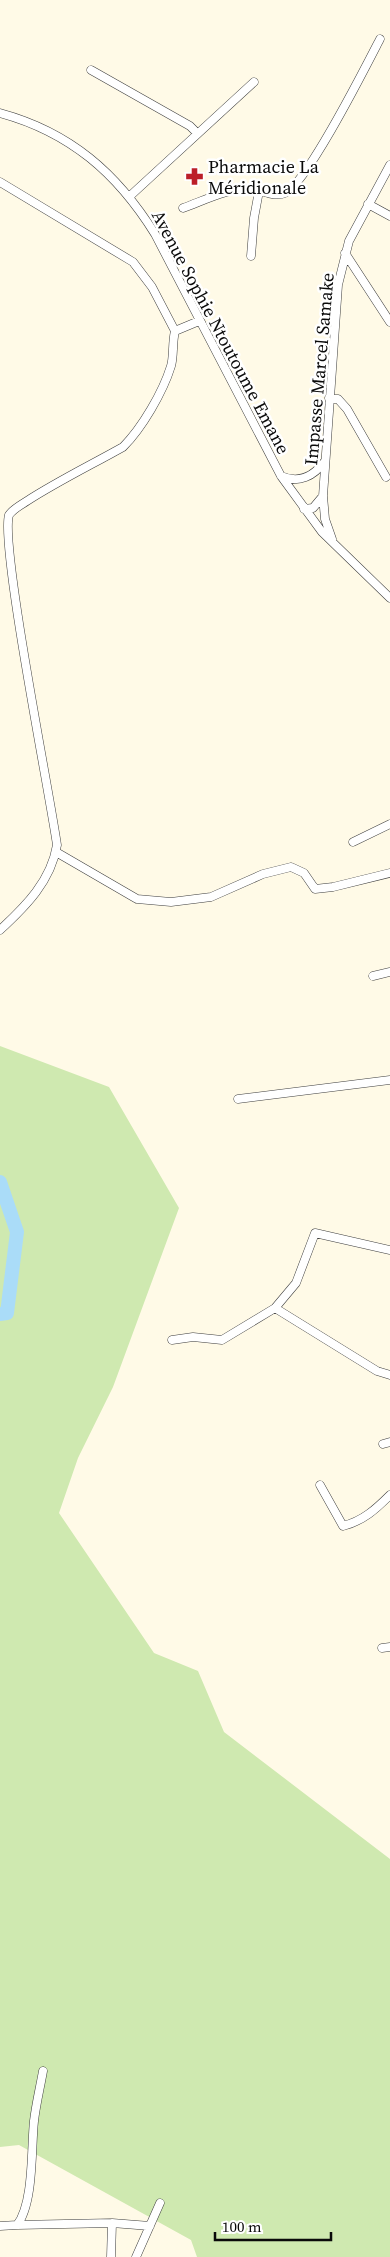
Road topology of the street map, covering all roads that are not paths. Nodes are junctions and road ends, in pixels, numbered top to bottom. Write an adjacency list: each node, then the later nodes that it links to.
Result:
1 (380, 38): 8 (street)
2 (91, 70): 5 (street)
3 (254, 82): 5 (street)
4 (0, 113): 9 (street, Avenue Sophie Ntoutoume Emane)
5 (198, 133): 9 (street)
6 (390, 165): 10 (street, Impasse Marcel Samake)
7 (0, 182): 17 (street)
8 (259, 190): 11 (street); 14 (street)
9 (130, 196): 15 (street, Avenue Sophie Ntoutoume Emane)
10 (368, 204): 12 (street); 13 (street, Impasse Marcel Samake)
11 (183, 208)
12 (390, 216)
13 (345, 253): 16 (street); 18 (street, Impasse Marcel Samake)
14 (251, 256)
15 (199, 321): 17 (street); 20 (street, Avenue Sophie Ntoutoume Emane)
16 (390, 322)
17 (175, 331): 28 (street)
18 (329, 398): 19 (street, Impasse Marcel Samake); 21 (street)
19 (326, 459): 20 (street); 22 (street, Impasse Marcel Samake)
20 (280, 476): 23 (street, Avenue Sophie Ntoutoume Emane)
21 (386, 478)
22 (323, 496): 23 (street); 24 (street, Impasse Marcel Samake)
23 (304, 509): 24 (street, Avenue Sophie Ntoutoume Emane)
24 (335, 545): 25 (street, Avenue Sophie Ntoutoume Emane)
25 (390, 598)
26 (390, 824): 27 (street)
27 (353, 842)
28 (56, 852): 29 (street); 30 (street)
29 (390, 873)
30 (0, 930)
31 (390, 972): 32 (street)
32 (373, 976)
33 (390, 1080): 34 (street)
34 (238, 1099)
35 (390, 1250): 36 (street)
36 (275, 1308): 37 (street); 38 (street)
37 (172, 1340)
38 (390, 1375)
39 (320, 1485): 40 (street)
40 (390, 1494)
41 (43, 2071): 44 (street)
42 (160, 2203): 46 (street)
43 (112, 2223): 44 (street); 46 (street); 47 (street)
44 (17, 2225): 45 (street)
45 (0, 2226)
46 (150, 2226): 48 (street)
47 (111, 2257)
48 (136, 2257)

